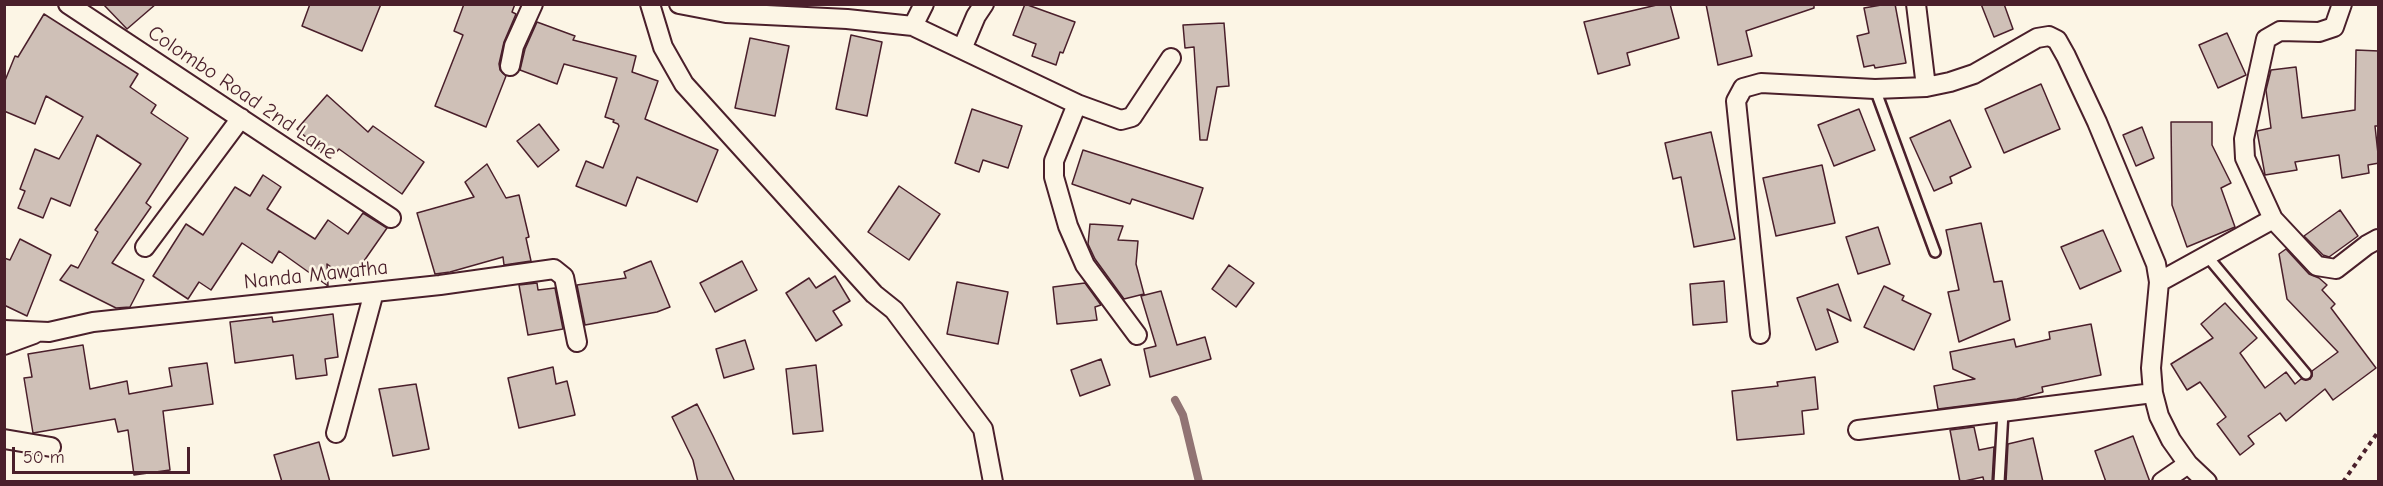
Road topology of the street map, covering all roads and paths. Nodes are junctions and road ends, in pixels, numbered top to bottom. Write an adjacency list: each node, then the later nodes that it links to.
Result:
1 (68, 4): 16 (street, Colombo Road 2nd Lane)
2 (533, 4): 12 (street)
3 (650, 4): 40 (street)
4 (679, 4): 9 (street)
5 (924, 4): 9 (street)
6 (984, 4): 10 (street)
7 (1916, 4): 13 (street)
8 (2342, 4): 18 (street)
9 (913, 26): 10 (street)
10 (962, 49): 15 (street)
11 (1171, 58): 15 (street)
12 (510, 66)
13 (1926, 87): 14 (street); 23 (street)
14 (1875, 89): 21 (lane); 27 (street)
15 (1077, 104): 28 (street)
16 (241, 118): 17 (street, Colombo Road 2nd Lane); 20 (street)
17 (391, 218)
18 (2272, 219): 19 (street); 22 (street)
19 (2379, 239)
20 (145, 247)
21 (1935, 252)
22 (2207, 256): 23 (street); 31 (lane)
23 (2159, 282): 32 (street)
24 (374, 292): 26 (street, Nanda Mawatha); 29 (street, Nanda Mawatha); 36 (street)
25 (4, 330): 26 (street, Nanda Mawatha)
26 (41, 332): 30 (street)
27 (1760, 334)
28 (1137, 335)
29 (577, 342)
30 (4, 345)
31 (2306, 374)
32 (2153, 393): 33 (street); 39 (street)
33 (2003, 412): 34 (street); 41 (lane)
34 (1858, 430)
35 (2379, 432): 44 (path)
36 (336, 433)
37 (4, 439): 38 (street)
38 (51, 447)
39 (2188, 464): 42 (street); 43 (street)
40 (993, 482)
41 (1999, 482)
42 (2162, 482)
43 (2206, 482)
44 (2343, 482)

